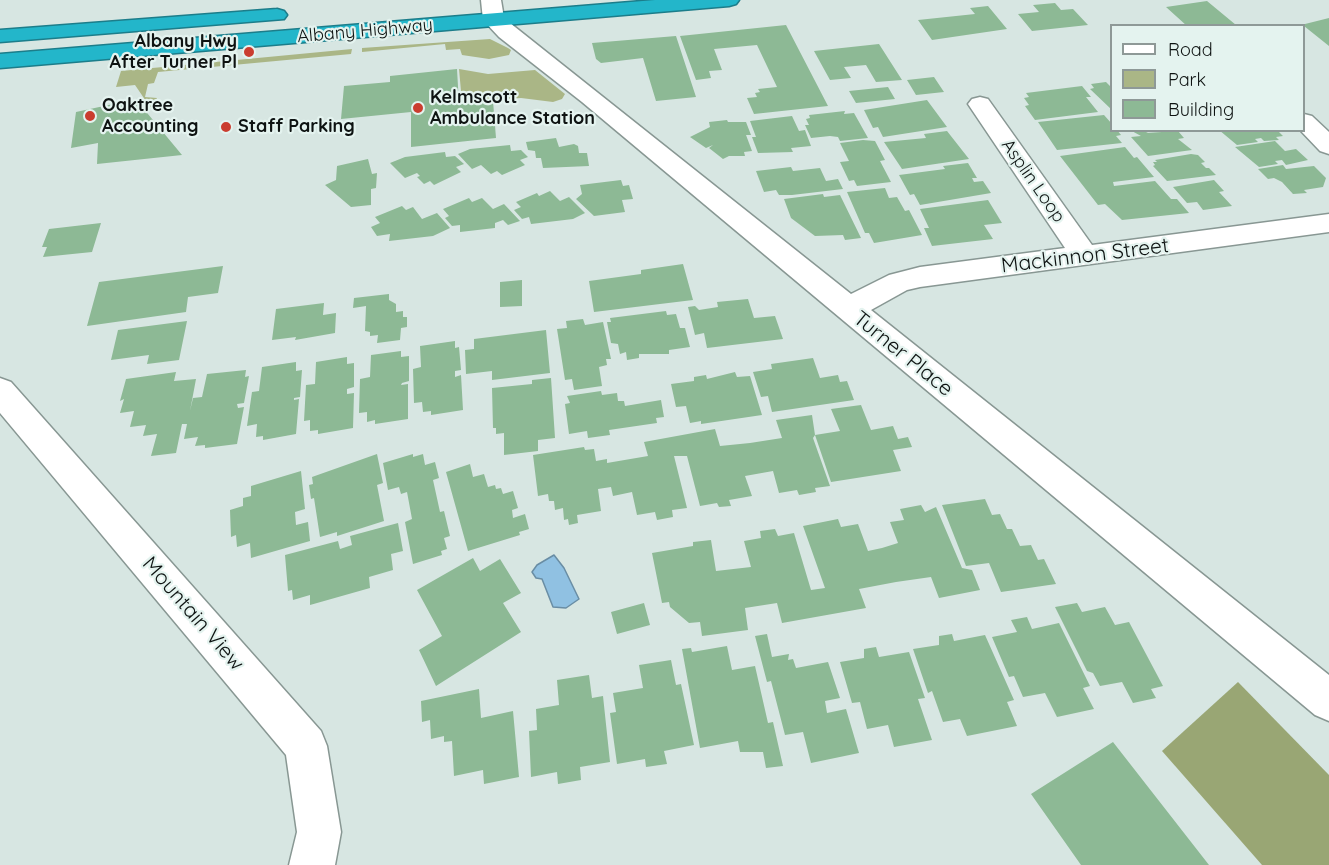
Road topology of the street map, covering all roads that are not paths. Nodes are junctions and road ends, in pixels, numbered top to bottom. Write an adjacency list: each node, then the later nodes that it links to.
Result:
1 (729, 0): 2 (highway, Albany Highway)
2 (492, 10): 5 (highway, Albany Highway); 11 (street, Turner Place)
3 (292, 14): 4 (highway, Albany Highway)
4 (0, 36)
5 (0, 61)
6 (980, 104): 10 (street, Asplin Loop)
7 (1305, 122): 8 (street)
8 (1329, 146)
9 (1329, 223): 10 (street, Mackinnon Street)
10 (1086, 257): 11 (street, Mackinnon Street)
11 (847, 309): 13 (street, Turner Place)
12 (0, 391): 14 (street, Mountain View)
13 (1329, 701)
14 (312, 865)

